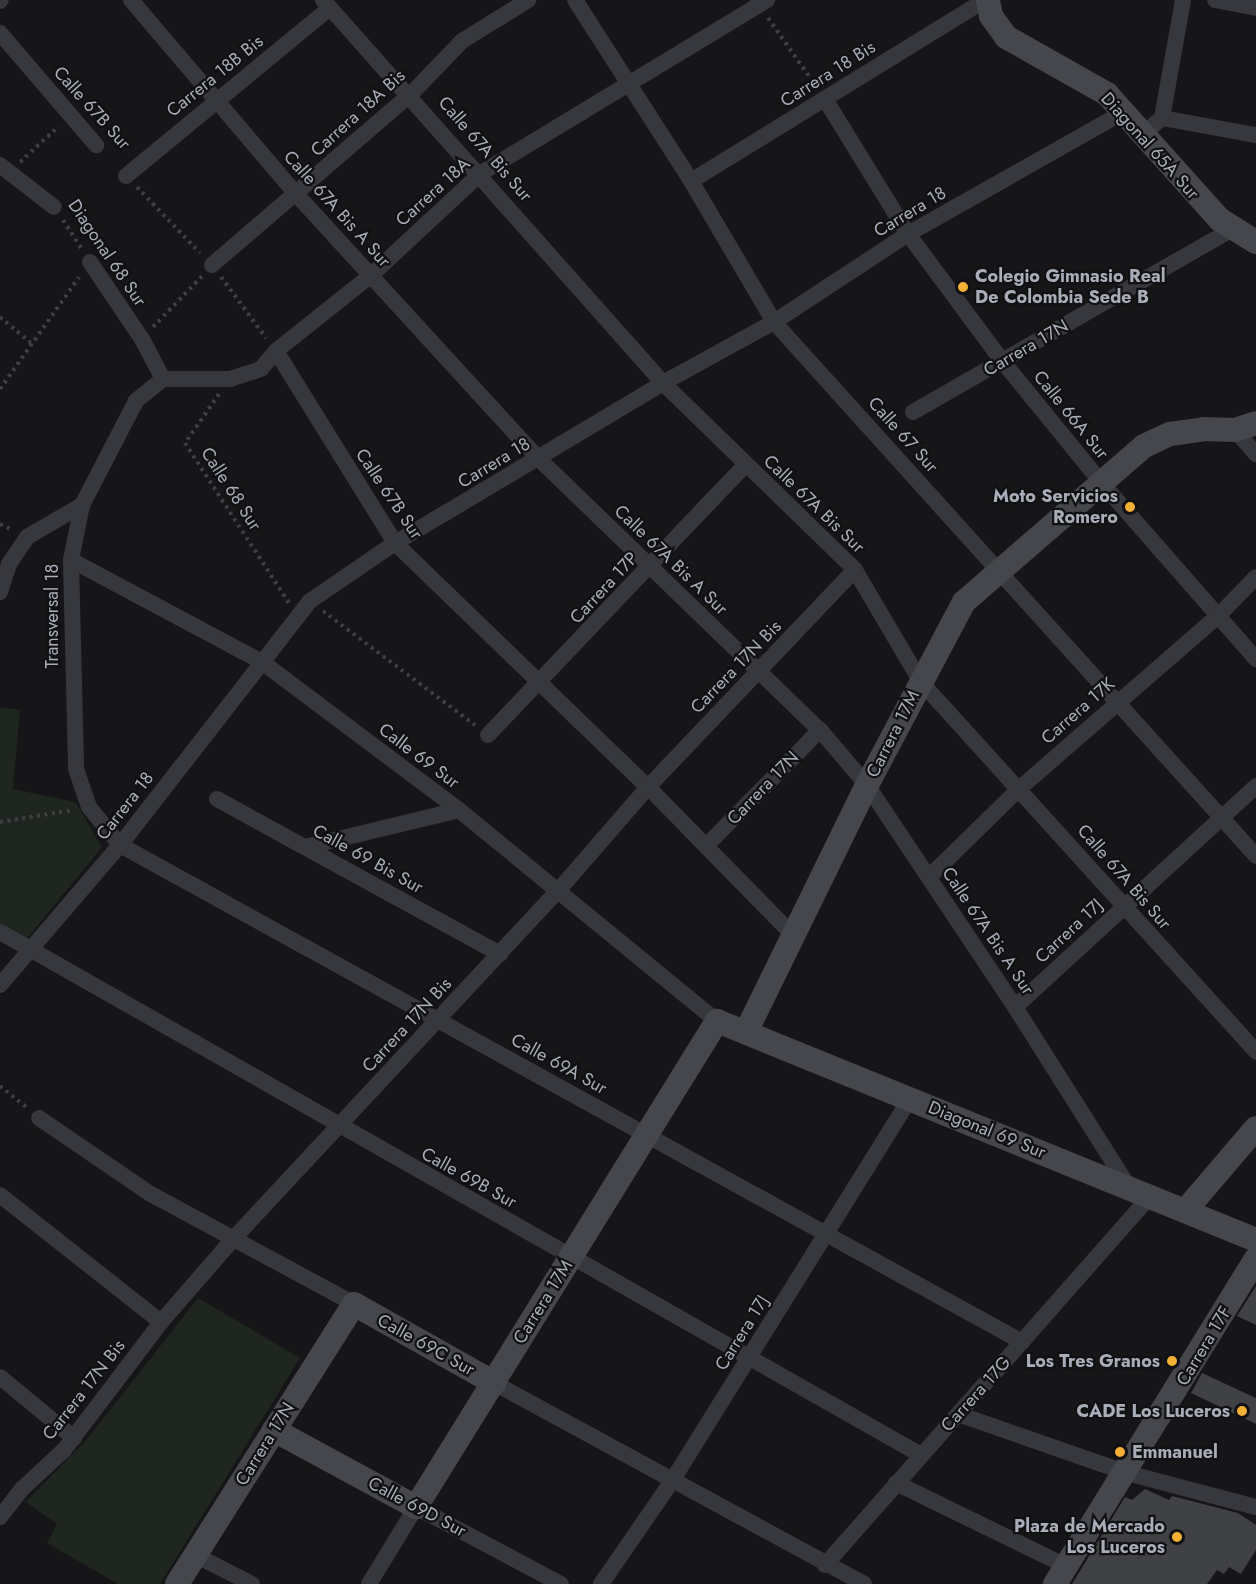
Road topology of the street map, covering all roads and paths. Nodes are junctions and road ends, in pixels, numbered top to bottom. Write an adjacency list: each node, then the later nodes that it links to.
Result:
1 (131, 0): 13 (street, Calle 67A Bis A Sur)
2 (528, 0): 12 (street, Carrera 18A Bis)
3 (575, 0): 11 (street, Calle 67 Sur)
4 (987, 0): 14 (street, Carrera 18 Bis); 15 (street, Diagonal 65A Sur)
5 (1183, 0): 17 (street)
6 (1215, 0): 9 (street)
7 (760, 1): 11 (street, Carrera 18A); 14 (path)
8 (326, 4): 12 (street, Calle 67A Bis Sur); 13 (street, Carrera 18B Bis)
9 (1256, 8)
10 (0, 33): 16 (street, Calle 67B Sur)
11 (629, 85): 22 (street, Carrera 18A); 24 (street, Calle 67 Sur)
12 (411, 94): 22 (street, Calle 67A Bis Sur); 25 (street, Carrera 18A Bis)
13 (214, 99): 23 (street, Carrera 18B Bis); 25 (street, Calle 67A Bis A Sur)
14 (825, 99): 24 (street, Carrera 18 Bis); 28 (street, Calle 66A Sur)
15 (1125, 111): 18 (street, Diagonal 65A Sur); 28 (street, Carrera 18)
16 (70, 116): 20 (street, Calle 67B Sur); 21 (path)
17 (1162, 118): 18 (street); 19 (street)
18 (1143, 134): 27 (street, Diagonal 65A Sur)
19 (1256, 135)
20 (96, 145)
21 (6, 168): 26 (street, Diagonal 68 Sur)
22 (481, 173): 32 (street, Carrera 18A); 41 (street, Calle 67A Bis Sur)
23 (126, 176): 31 (path, Calle 67B Sur)
24 (691, 181): 34 (street, Calle 67 Sur)
25 (296, 195): 31 (street, Carrera 18A Bis); 32 (street, Calle 67A Bis A Sur)
26 (54, 207): 30 (path, Diagonal 68 Sur)
27 (1232, 230): 29 (street, Diagonal 65A Sur); 38 (street, Carrera 17N)
28 (909, 234): 34 (street, Carrera 18); 38 (street, Calle 66A Sur)
29 (1256, 242)
30 (90, 262): 35 (street, Diagonal 68 Sur); 36 (path)
31 (212, 265): 35 (path); 37 (path, Calle 67B Sur)
32 (370, 276): 37 (street, Carrera 18A); 46 (street, Calle 67A Bis A Sur)
33 (0, 317): 36 (path)
34 (774, 322): 41 (street, Carrera 18); 54 (street, Calle 67 Sur)
35 (142, 339): 40 (street, Diagonal 68 Sur)
36 (31, 343): 42 (path)
37 (276, 351): 39 (street, Carrera 18A); 50 (street, Calle 67B Sur)
38 (1003, 362): 43 (street, Carrera 17N); 48 (street, Calle 66A Sur)
39 (230, 379): 40 (street, Carrera 18A); 58 (path, Calle 68 Sur)
40 (163, 380): 49 (street, Transversal 18)
41 (663, 383): 46 (street, Carrera 18); 47 (street, Calle 67A Bis Sur)
42 (0, 389)
43 (913, 412)
44 (1246, 427): 45 (street); 48 (street, Carrera 17M)
45 (1256, 454)
46 (538, 459): 50 (street, Carrera 18); 52 (street, Calle 67A Bis A Sur)
47 (746, 464): 52 (street, Carrera 17P); 53 (street, Calle 67A Bis Sur)
48 (1100, 481): 54 (street, Carrera 17M); 59 (street, Calle 66A Sur)
49 (82, 505): 51 (street, Transversal 18); 56 (street)
50 (395, 543): 57 (street, Carrera 18); 64 (street, Calle 67B Sur)
51 (71, 560): 61 (street, Calle 69 Sur); 73 (street, Transversal 18)
52 (651, 567): 62 (street, Calle 67A Bis A Sur); 64 (street, Carrera 17P)
53 (855, 570): 62 (street, Carrera 17N Bis); 63 (street, Calle 67A Bis Sur)
54 (999, 570): 63 (street, Carrera 17M); 65 (street, Calle 67 Sur)
55 (1256, 578): 59 (street, Carrera 17K)
56 (0, 592)
57 (310, 601): 58 (street, Carrera 18); 67 (path)
58 (297, 615): 61 (street, Carrera 18)
59 (1218, 616): 60 (street, Calle 66A Sur); 65 (street, Carrera 17K)
60 (1256, 659)
61 (262, 662): 74 (street, Calle 69 Sur); 77 (street, Carrera 18)
62 (759, 672): 66 (street, Calle 67A Bis A Sur); 70 (street, Carrera 17N Bis)
63 (921, 681): 68 (street, Carrera 17M); 71 (street, Calle 67A Bis Sur)
64 (539, 685): 67 (street, Carrera 17P); 70 (street, Calle 67B Sur)
65 (1116, 704): 71 (street, Carrera 17K); 75 (street, Calle 67 Sur)
66 (820, 730): 68 (street, Calle 67A Bis A Sur); 78 (street, Carrera 17N)
67 (488, 735)
68 (867, 785): 81 (street, Calle 67A Bis A Sur); 85 (street, Carrera 17M)
69 (1256, 786): 75 (street, Carrera 17J)
70 (648, 787): 78 (street, Calle 67B Sur); 82 (street, Carrera 17N Bis)
71 (1020, 788): 81 (street, Carrera 17K); 83 (street, Calle 67A Bis Sur)
72 (217, 799): 79 (street, Calle 69 Bis Sur)
73 (89, 807): 76 (path); 77 (street, Calle 69A Sur)
74 (459, 810): 79 (street); 82 (street, Calle 69 Sur)
75 (1221, 818): 80 (street, Calle 67 Sur); 83 (street, Carrera 17J)
76 (0, 822)
77 (120, 845): 86 (street, Carrera 18); 90 (street, Calle 69A Sur)
78 (706, 846): 85 (street, Calle 67B Sur)
79 (305, 847): 87 (street, Calle 69 Bis Sur)
80 (1256, 856)
81 (929, 877): 89 (street, Calle 67A Bis A Sur)
82 (557, 892): 87 (street, Carrera 17N Bis); 91 (street, Calle 69 Sur)
83 (1123, 908): 89 (street, Carrera 17J); 93 (street, Calle 67A Bis Sur)
84 (0, 932): 86 (street, Calle 69B Sur)
85 (793, 935): 92 (street, Carrera 17M)
86 (28, 951): 88 (street, Carrera 18); 97 (street, Calle 69B Sur)
87 (500, 954): 90 (street, Carrera 17N Bis)
88 (0, 985)
89 (1015, 1007): 100 (street, Calle 67A Bis A Sur)
90 (439, 1020): 97 (street, Carrera 17N Bis); 99 (street, Calle 69A Sur)
91 (717, 1021): 92 (street, Diagonal 69 Sur); 99 (street, Carrera 17M)
92 (746, 1032): 95 (street, Diagonal 69 Sur)
93 (1256, 1052)
94 (0, 1086): 96 (path)
95 (910, 1099): 100 (street, Diagonal 69 Sur); 103 (street, Carrera 17J)
96 (39, 1118): 104 (street, Calle 69C Sur)
97 (339, 1127): 104 (street, Carrera 17N Bis); 106 (street, Calle 69B Sur)
98 (1256, 1128): 102 (street)
99 (646, 1135): 103 (street, Calle 69A Sur); 106 (street, Carrera 17M)
100 (1140, 1193): 102 (street, Diagonal 69 Sur); 110 (street, Carrera 17G)
101 (0, 1195): 109 (street)
102 (1185, 1211): 105 (street, Diagonal 69 Sur)
103 (826, 1234): 110 (street, Calle 69A Sur); 111 (street, Carrera 17J)
104 (234, 1238): 108 (street, Calle 69C Sur); 109 (street, Carrera 17N Bis)
105 (1256, 1240)
106 (571, 1258): 111 (street, Calle 69B Sur); 113 (street, Carrera 17M)
107 (1256, 1259): 118 (street, Carrera 17F)
108 (354, 1304): 113 (street, Calle 69C Sur); 115 (street, Carrera 17N)
109 (161, 1322): 116 (street, Carrera 17N Bis)
110 (1022, 1342): 114 (street, Carrera 17G)
111 (749, 1358): 117 (street, Calle 69B Sur); 119 (street, Carrera 17J)
112 (0, 1377): 116 (street)
113 (494, 1383): 119 (street, Calle 69C Sur); 121 (street, Carrera 17M)
114 (958, 1414): 117 (street, Carrera 17G); 118 (street)
115 (274, 1430): 121 (street, Calle 69D Sur); 124 (street, Carrera 17N)
116 (74, 1438): 123 (street, Carrera 17N Bis)
117 (921, 1455): 120 (street, Carrera 17G)
118 (1127, 1473): 122 (street); 126 (street, Carrera 17F)
119 (672, 1481): 125 (street, Calle 69C Sur); 131 (street, Carrera 17J)
120 (896, 1483): 125 (street, Carrera 17G); 126 (street)
121 (416, 1507): 129 (street, Carrera 17M); 130 (street, Calle 69D Sur)
122 (1256, 1507)
123 (0, 1517)
124 (195, 1555): 127 (street, Carrera 17N); 128 (street)
125 (825, 1565): 132 (street, Calle 69C Sur)
126 (1060, 1575)
127 (177, 1584)
128 (252, 1584)
129 (369, 1584)
130 (561, 1584)
131 (601, 1584)
132 (864, 1584)

